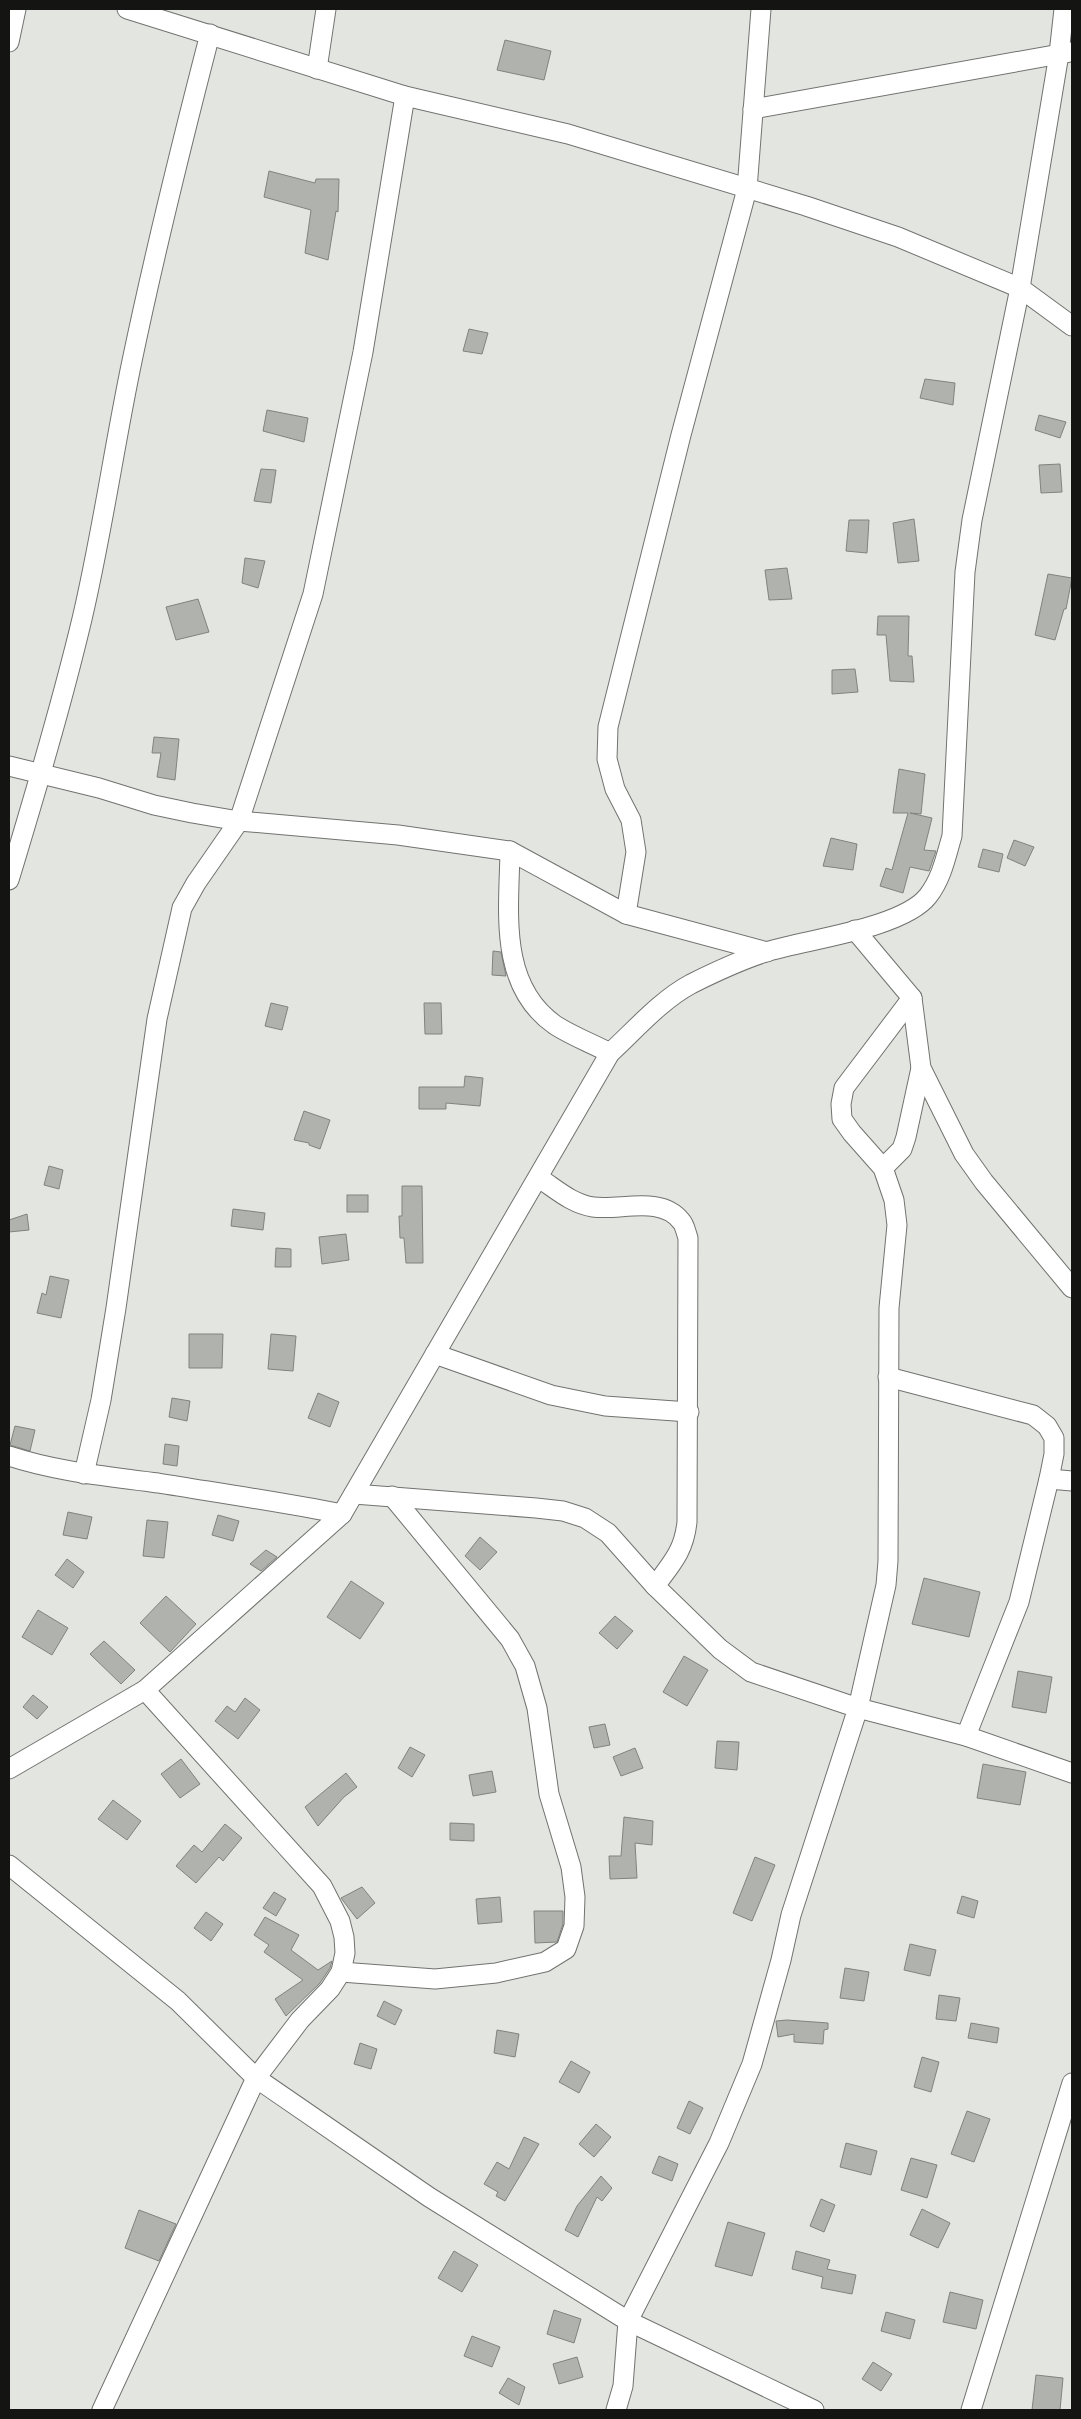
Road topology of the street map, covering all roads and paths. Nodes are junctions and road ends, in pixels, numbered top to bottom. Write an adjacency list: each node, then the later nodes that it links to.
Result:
1 (16, 9): 7 (street)
2 (127, 9): 6 (street)
3 (326, 9): 9 (street)
4 (761, 9): 11 (street)
5 (1064, 9): 8 (street)
6 (210, 34): 9 (street); 16 (street)
7 (9, 42)
8 (1066, 53): 11 (street); 13 (street)
9 (317, 69): 10 (street)
10 (405, 96): 12 (street); 17 (street)
11 (753, 109): 12 (street)
12 (747, 189): 13 (street); 20 (street)
13 (1020, 288): 14 (street); 21 (street)
14 (1072, 326)
15 (9, 766): 16 (street)
16 (41, 772): 17 (street); 19 (street)
17 (239, 821): 18 (street); 33 (street)
18 (510, 850): 20 (street); 24 (street)
19 (9, 880)
20 (626, 914): 22 (street)
21 (854, 930): 22 (street); 23 (street)
22 (767, 952): 24 (street)
23 (912, 998): 25 (street); 26 (street)
24 (610, 1053): 27 (street)
25 (921, 1068): 26 (street); 28 (street)
26 (883, 1168): 30 (street)
27 (539, 1178): 29 (street); 31 (street)
28 (1072, 1288)
29 (436, 1354): 31 (street); 36 (street)
30 (888, 1377): 34 (street); 41 (street)
31 (689, 1412): 39 (street)
32 (9, 1456): 33 (street)
33 (84, 1474): 38 (street)
34 (1049, 1478): 35 (street); 42 (street)
35 (1072, 1482)
36 (354, 1494): 37 (street); 38 (street)
37 (392, 1496): 39 (street); 46 (street)
38 (342, 1514): 40 (street)
39 (655, 1586): 41 (street)
40 (145, 1690): 43 (street); 46 (street)
41 (858, 1708): 42 (street); 50 (street)
42 (966, 1736): 44 (street)
43 (9, 1769)
44 (1072, 1773)
45 (9, 1865): 47 (street)
46 (341, 1972): 47 (street)
47 (256, 2078): 50 (street); 51 (street)
48 (1072, 2083): 49 (street)
49 (1065, 2135): 54 (street)
50 (628, 2321): 52 (street); 53 (street)
51 (102, 2410)
52 (616, 2410)
53 (814, 2410)
54 (971, 2410)

